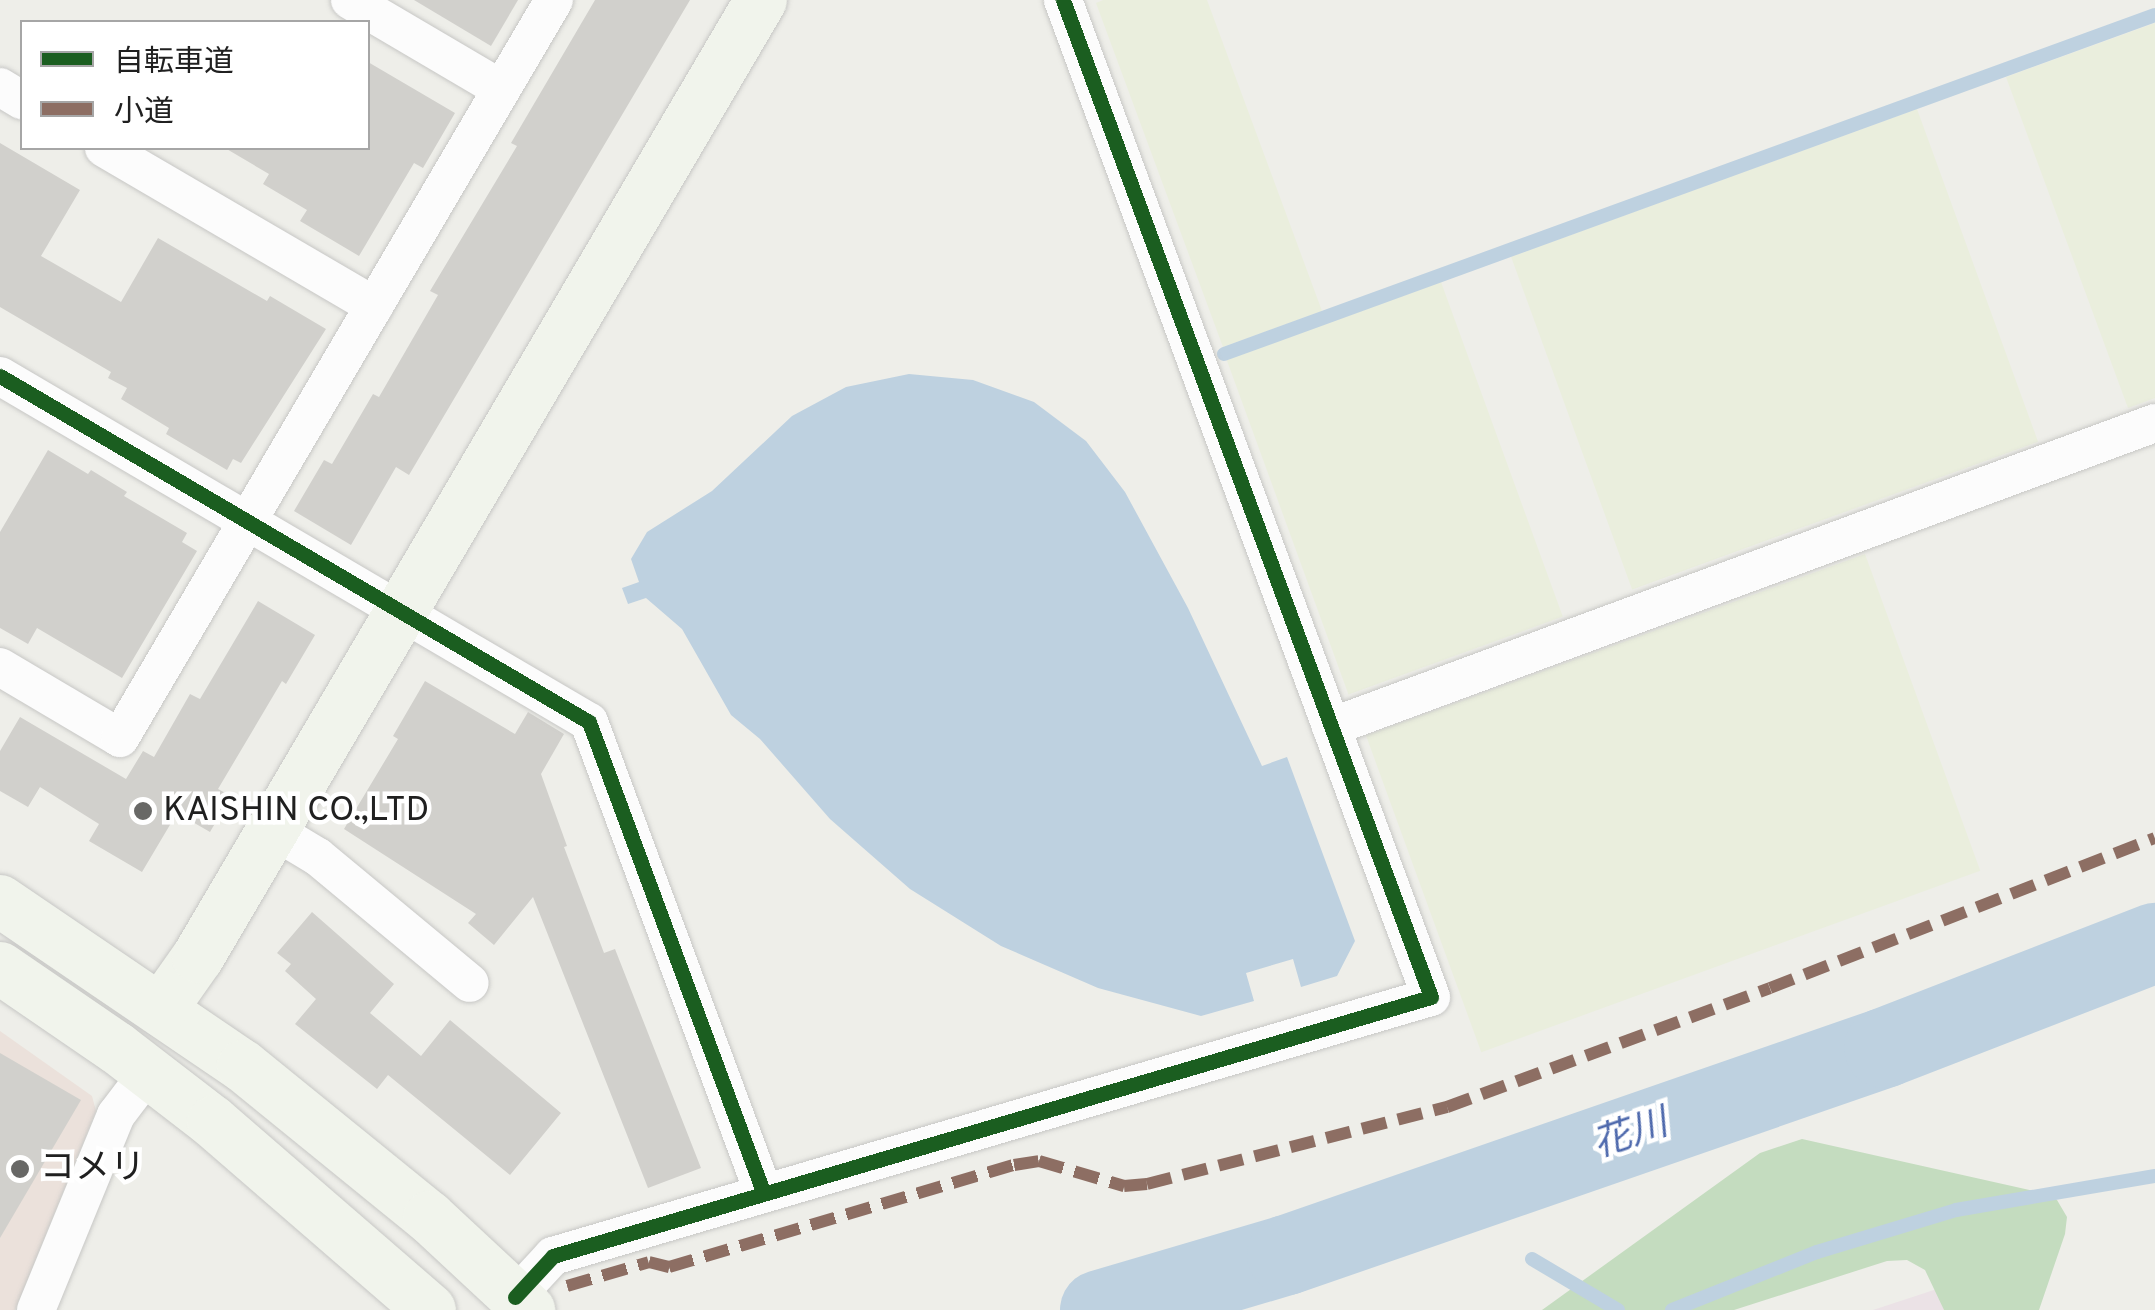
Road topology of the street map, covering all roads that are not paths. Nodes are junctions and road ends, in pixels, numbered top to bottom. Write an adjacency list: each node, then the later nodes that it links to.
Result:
1 (350, 0): 5 (street)
2 (554, 0): 5 (street)
3 (760, 0): 11 (street)
4 (1063, 0): 13 (street)
5 (501, 89): 7 (street)
6 (107, 150): 7 (street)
7 (374, 306): 10 (street)
8 (0, 376): 10 (street)
9 (2155, 423): 13 (street)
10 (247, 521): 11 (street); 12 (street)
11 (401, 612): 14 (street); 20 (street)
12 (0, 667)
13 (1331, 727): 20 (street)
14 (273, 830): 17 (street); 18 (street)
15 (0, 901): 18 (street)
16 (0, 968): 19 (street)
17 (470, 984)
18 (162, 1008): 21 (street)
19 (148, 1072): 22 (street); 23 (street)
20 (764, 1194): 21 (street)
21 (522, 1304)
22 (36, 1310)
23 (430, 1310)

